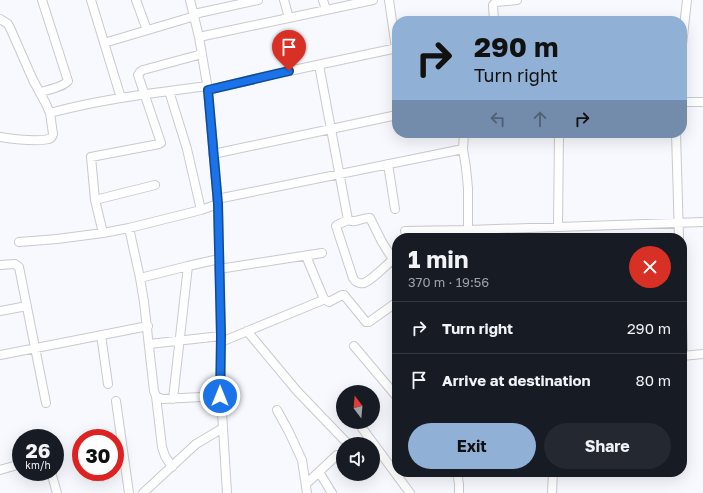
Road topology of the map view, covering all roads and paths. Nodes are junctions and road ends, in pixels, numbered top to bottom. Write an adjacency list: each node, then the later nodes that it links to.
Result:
1 (42, 0): 27 (street)
2 (91, 0): 21 (street)
3 (136, 0): 19 (street)
4 (190, 0): 13 (street)
5 (258, 0): 13 (street)
6 (284, 0): 16 (street)
7 (324, 0): 12 (street)
8 (373, 0): 12 (street)
9 (389, 0): 18 (street)
10 (517, 0): 14 (street)
11 (687, 0): 15 (street)
12 (326, 10): 16 (street)
13 (194, 15): 19 (street); 20 (street)
14 (494, 16)
15 (684, 16)
16 (289, 18): 20 (street)
17 (0, 19): 27 (street)
18 (392, 21)
19 (147, 30): 21 (street)
20 (199, 37): 23 (street)
21 (104, 43): 29 (street)
22 (392, 49): 24 (street)
23 (202, 54): 25 (street); 28 (street)
24 (319, 65): 25 (street); 34 (street)
25 (207, 88): 26 (street); 40 (street)
26 (169, 90): 28 (street); 47 (street)
27 (40, 92): 32 (street)
28 (144, 95): 29 (street); 44 (street)
29 (121, 98): 32 (street)
30 (687, 102): 31 (street)
31 (703, 102)
32 (50, 113): 35 (street)
33 (392, 116): 34 (street)
34 (331, 129): 40 (street); 42 (street)
35 (0, 137)
36 (463, 138): 39 (street)
37 (558, 138): 51 (street)
38 (676, 138): 50 (street)
39 (462, 149): 41 (street); 53 (street)
40 (213, 154): 45 (street)
41 (388, 164): 42 (street); 46 (street)
42 (340, 174): 45 (street); 48 (street)
43 (155, 185): 44 (street)
44 (95, 200): 55 (street)
45 (217, 201): 47 (street); 61 (street)
46 (394, 209)
47 (201, 210): 52 (street)
48 (348, 220): 60 (street); 63 (street)
49 (703, 222): 50 (street)
50 (678, 223): 51 (street); 56 (street)
51 (558, 226): 53 (street)
52 (129, 228): 55 (street); 66 (street)
53 (468, 230): 54 (street)
54 (405, 231)
55 (103, 233): 57 (street)
56 (679, 233)
57 (19, 242)
58 (322, 253): 59 (street)
59 (306, 256): 65 (street); 67 (street)
60 (392, 258)
61 (219, 259): 64 (street); 65 (street)
62 (0, 265): 69 (street)
63 (392, 265)
64 (188, 266): 66 (street); 75 (street)
65 (219, 270): 74 (street)
66 (140, 278): 71 (street)
67 (324, 298): 68 (street); 72 (street)
68 (392, 305)
69 (27, 306): 70 (street); 78 (street)
70 (0, 311)
71 (148, 326): 73 (street); 76 (street)
72 (247, 332): 74 (street); 92 (street)
73 (101, 335): 78 (street); 82 (street)
74 (221, 339): 75 (street); 85 (street)
75 (179, 340): 76 (street); 86 (street)
76 (150, 344): 84 (street)
77 (354, 346): 83 (street)
78 (35, 347): 80 (street); 88 (street)
79 (703, 354): 81 (street)
80 (0, 355)
81 (687, 356)
82 (108, 384)
83 (392, 391)
84 (156, 396): 86 (street); 95 (street)
85 (220, 396): 86 (street); 90 (street)
86 (173, 399)
87 (116, 401): 105 (street)
88 (46, 403)
89 (277, 410): 103 (street)
90 (223, 428): 95 (street); 107 (street)
91 (363, 429): 96 (street)
92 (341, 437)
93 (336, 456): 98 (street)
94 (12, 467): 97 (street)
95 (172, 467): 106 (street)
96 (392, 469)
97 (0, 470)
98 (319, 472): 103 (street); 109 (street)
99 (398, 477): 110 (street)
100 (458, 477): 111 (street)
101 (553, 477): 112 (street)
102 (54, 481): 104 (street)
103 (306, 484): 108 (street)
104 (57, 493)
105 (129, 493)
106 (143, 493)
107 (227, 493)
108 (307, 493)
109 (332, 493)
110 (410, 493)
111 (459, 493)
112 (552, 493)

